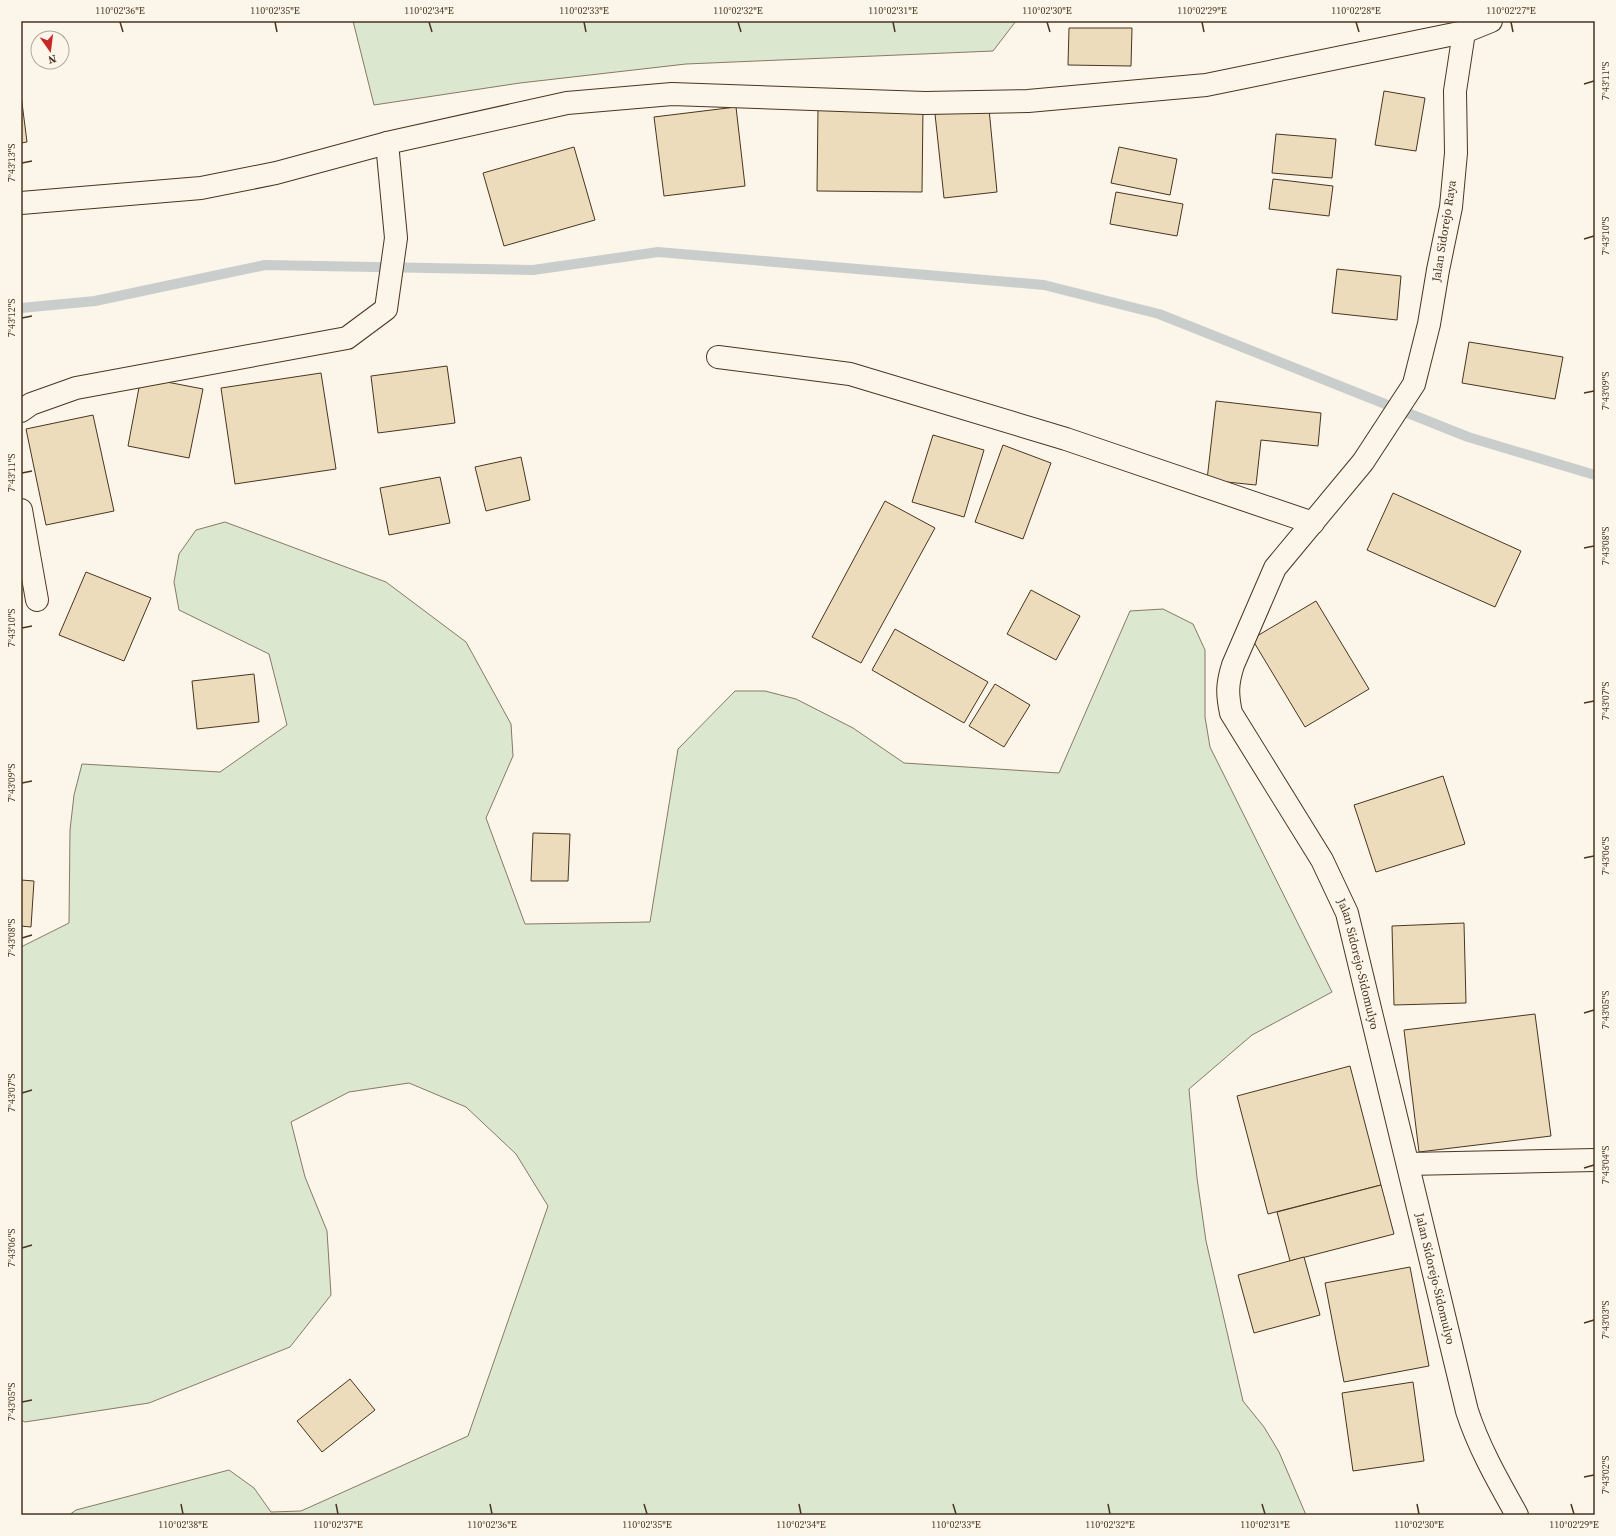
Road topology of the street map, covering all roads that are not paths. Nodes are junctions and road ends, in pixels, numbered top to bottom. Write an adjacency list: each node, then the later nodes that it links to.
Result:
1 (1491, 21): 2 (street)
2 (1464, 32): 3 (street); 7 (street, Jalan Sidorejo Raya)
3 (387, 143): 4 (street); 6 (street)
4 (21, 203)
5 (718, 357): 9 (street)
6 (21, 411)
7 (1363, 462): 9 (street, Jalan Sidorejo-Sidomulyo)
8 (21, 510): 10 (street)
9 (1313, 523): 12 (street, Jalan Sidorejo-Sidomulyo)
10 (37, 600)
11 (1595, 1160): 12 (street)
12 (1408, 1164): 13 (street, Jalan Sidorejo-Sidomulyo)
13 (1517, 1515)

